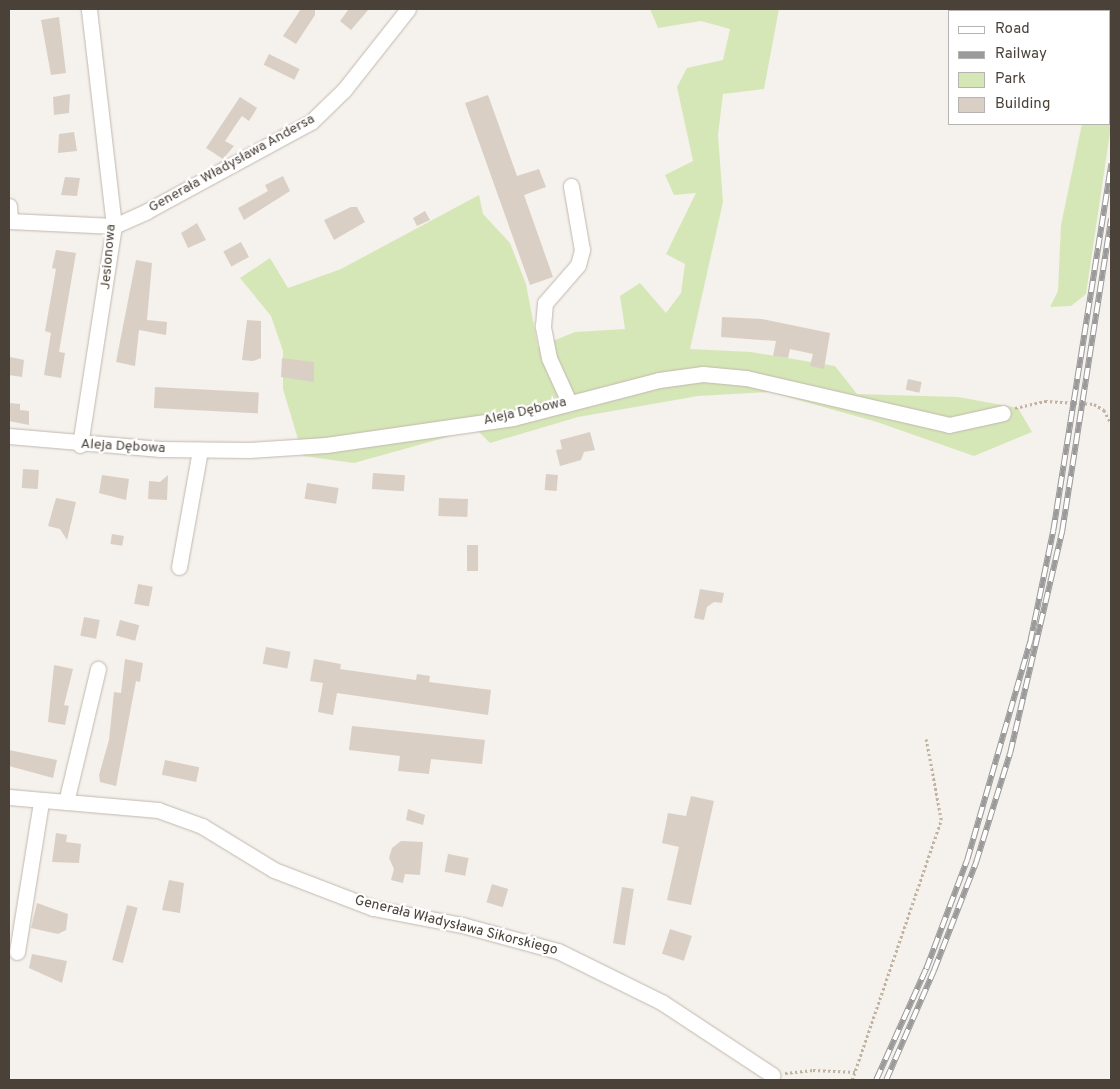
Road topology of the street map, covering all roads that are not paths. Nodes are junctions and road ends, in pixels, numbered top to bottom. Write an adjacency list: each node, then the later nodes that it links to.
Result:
1 (89, 9): 5 (street, Jesionowa)
2 (408, 9): 5 (street, Generała Władysława Andersa)
3 (571, 186): 6 (street)
4 (9, 216): 5 (street)
5 (114, 226): 9 (street, Jesionowa)
6 (569, 402): 7 (street, Aleja Dębowa); 10 (street, Aleja Dębowa)
7 (1003, 413)
8 (9, 436): 9 (street, Aleja Dębowa)
9 (80, 445): 10 (street, Aleja Dębowa)
10 (200, 450): 11 (street)
11 (179, 567)
12 (98, 669): 15 (street)
13 (9, 797): 14 (street, Generała Władysława Sikorskiego)
14 (41, 802): 15 (street, Generała Władysława Sikorskiego); 16 (street)
15 (66, 802): 17 (street, Generała Władysława Sikorskiego)
16 (17, 952)
17 (772, 1075)

